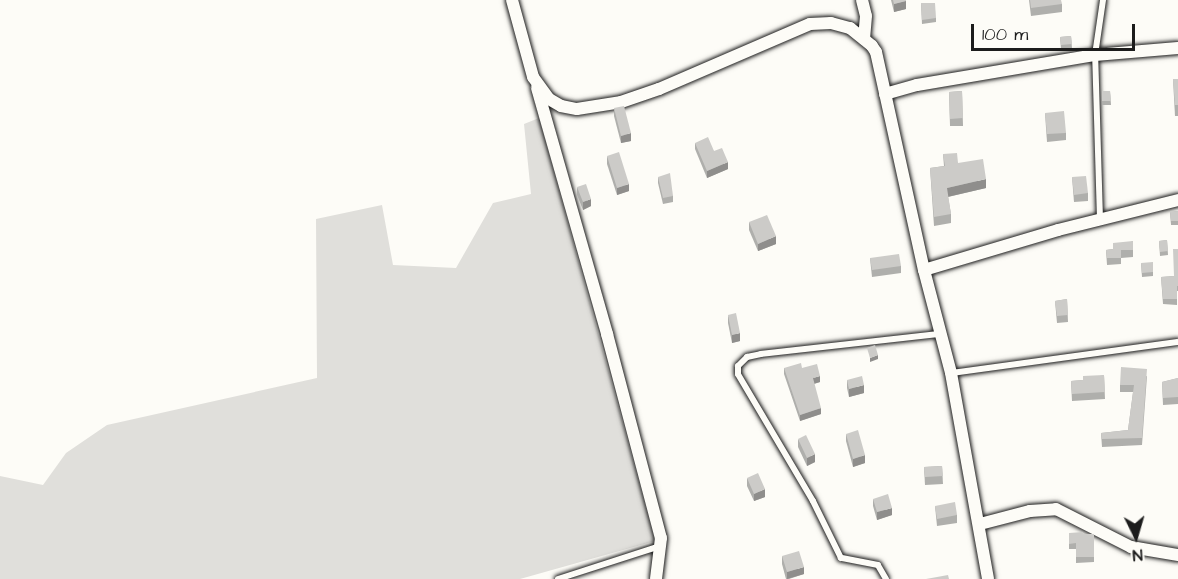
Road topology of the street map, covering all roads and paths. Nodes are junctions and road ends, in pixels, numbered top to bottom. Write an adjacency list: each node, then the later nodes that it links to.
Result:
1 (512, 0): 7 (street)
2 (862, 0): 4 (street)
3 (1103, 0): 6 (lane)
4 (864, 39): 7 (street); 8 (street)
5 (1178, 48): 6 (street)
6 (1095, 55): 8 (street); 10 (lane)
7 (533, 76): 16 (street)
8 (885, 94): 11 (street)
9 (1178, 200): 10 (street)
10 (1100, 219): 11 (street)
11 (924, 270): 12 (street)
12 (940, 334): 14 (street); 20 (lane)
13 (1178, 342): 14 (lane)
14 (951, 373): 15 (street)
15 (980, 524): 17 (street); 21 (street)
16 (662, 545): 18 (lane); 19 (street)
17 (1178, 555)
18 (558, 579)
19 (656, 579)
20 (886, 579)
21 (988, 579)

